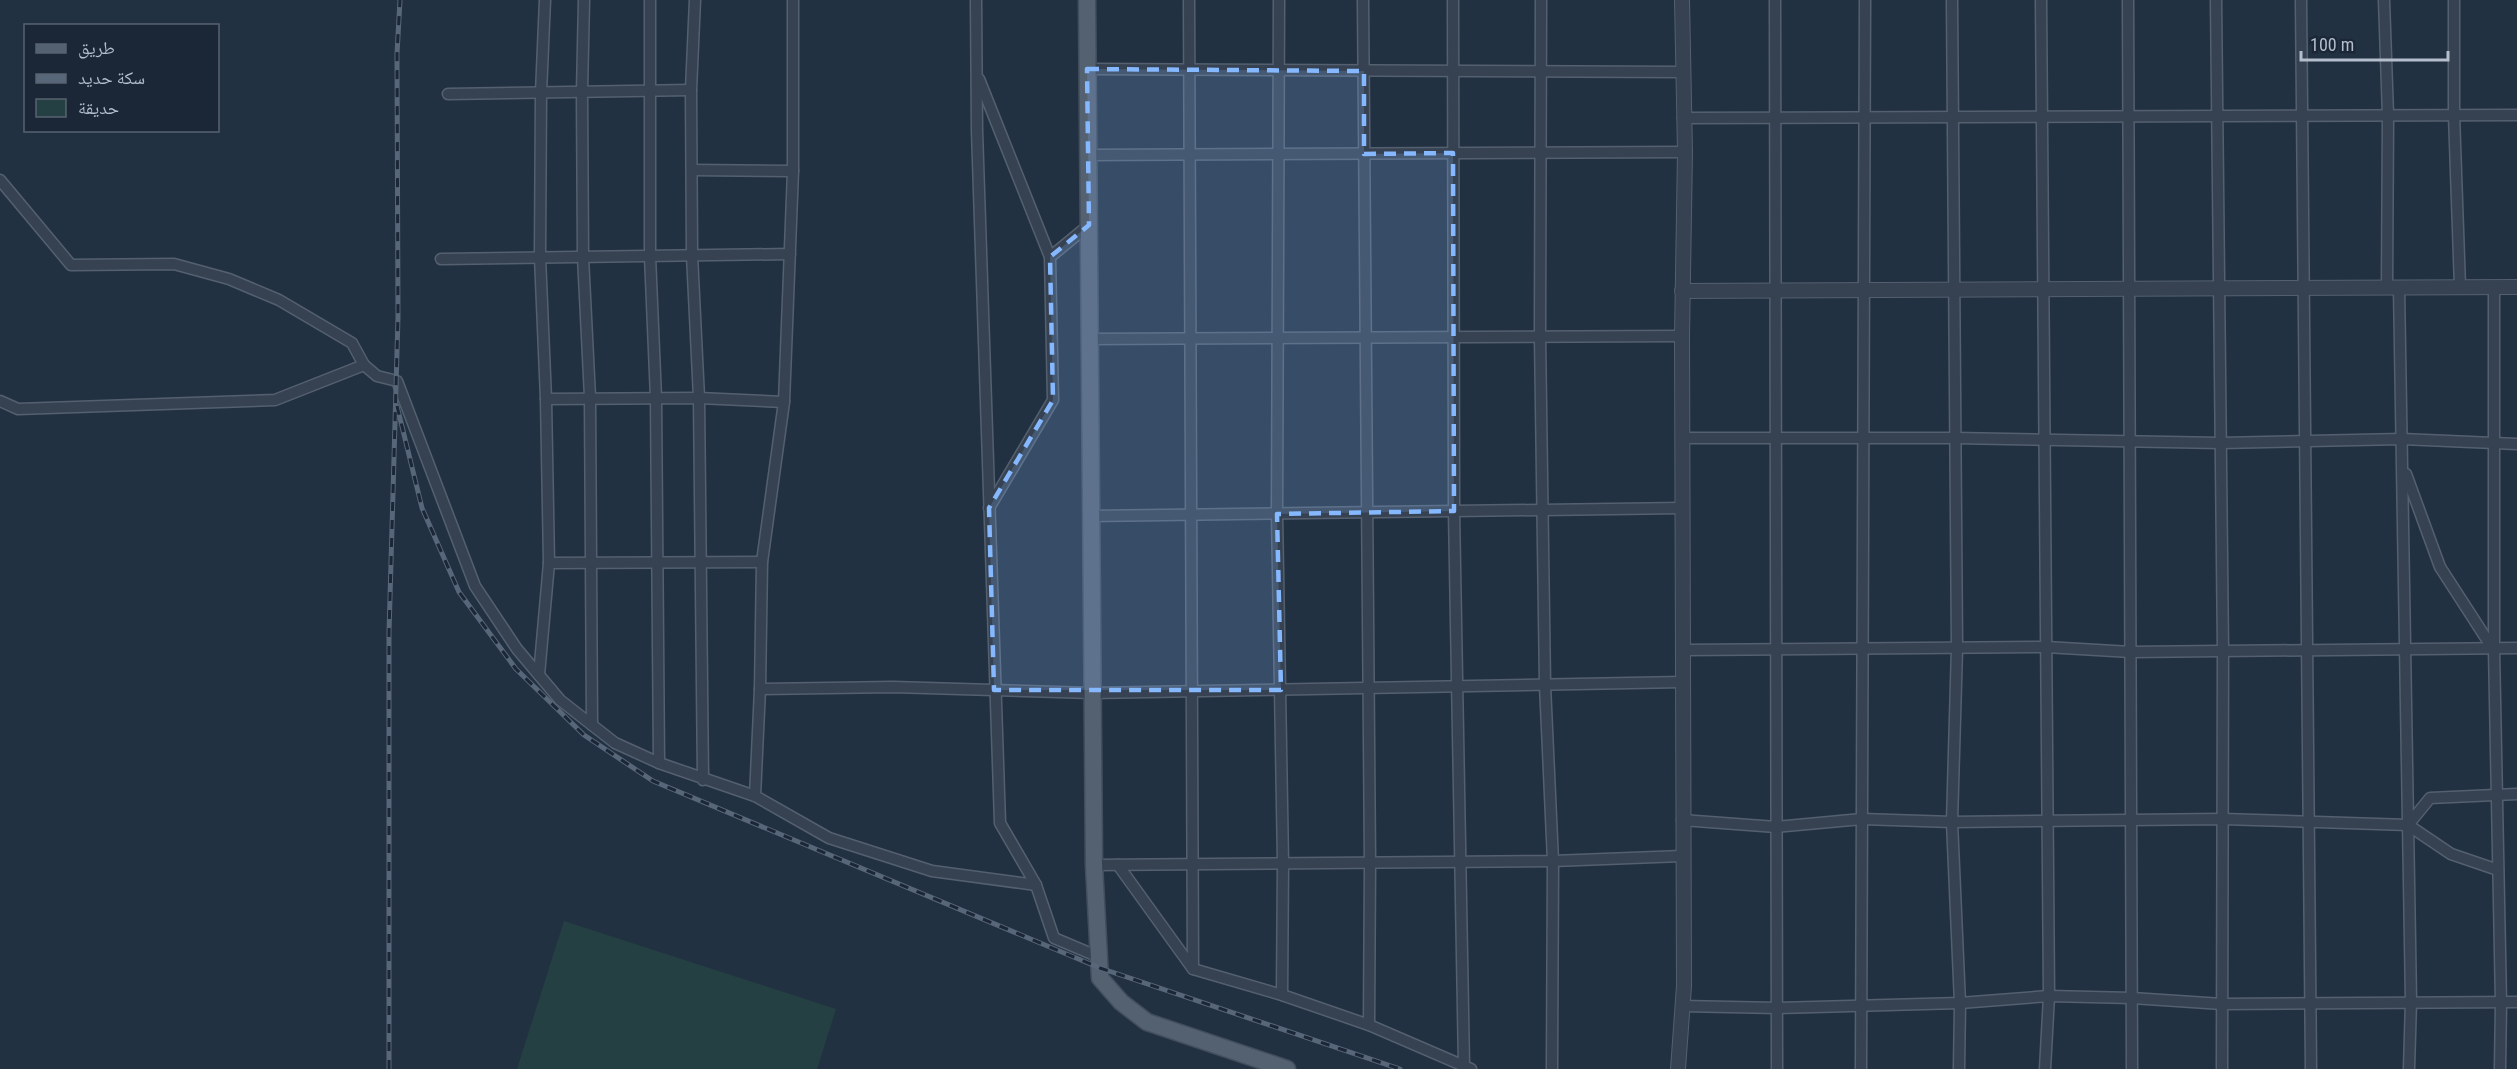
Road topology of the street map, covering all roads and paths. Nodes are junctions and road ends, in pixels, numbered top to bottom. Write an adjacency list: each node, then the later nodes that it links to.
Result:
1 (545, 0): 34 (street)
2 (584, 0): 33 (street)
3 (650, 0): 32 (street)
4 (695, 0): 31 (street)
5 (794, 0): 55 (street)
6 (976, 0): 30 (street)
7 (1087, 0): 23 (main road)
8 (1189, 0): 24 (street)
9 (1279, 0): 25 (street)
10 (1363, 0): 26 (street)
11 (1453, 0): 27 (street)
12 (1541, 0): 28 (street)
13 (1682, 0): 29 (street)
14 (1775, 0): 45 (street)
15 (1865, 0): 46 (street)
16 (1952, 0): 41 (street)
17 (2041, 0): 42 (street)
18 (2128, 0): 43 (street)
19 (2216, 0): 39 (street)
20 (2301, 0): 40 (street)
21 (2384, 0): 36 (street)
22 (2454, 0): 37 (street)
23 (1087, 69): 24 (street); 53 (main road)
24 (1189, 70): 25 (street); 52 (street)
25 (1279, 70): 26 (street); 50 (street)
26 (1364, 71): 27 (street); 51 (street)
27 (1454, 71): 28 (street); 48 (street)
28 (1541, 72): 29 (street); 49 (street)
29 (1682, 72): 44 (street)
30 (977, 73): 63 (street); 103 (street)
31 (691, 90): 32 (street); 54 (street)
32 (649, 91): 33 (street); 60 (street)
33 (582, 92): 34 (street); 62 (street)
34 (541, 93): 35 (street); 61 (street)
35 (448, 94)
36 (2388, 115): 37 (street); 40 (street); 69 (street)
37 (2454, 115): 38 (street); 70 (street)
38 (2517, 115)
39 (2217, 116): 40 (street); 43 (street); 67 (street)
40 (2302, 116): 68 (street)
41 (1953, 117): 42 (street); 46 (street); 75 (street)
42 (2042, 117): 43 (street); 71 (street)
43 (2129, 117): 72 (street)
44 (1683, 118): 45 (street); 47 (street)
45 (1775, 118): 46 (street); 73 (street)
46 (1864, 118): 74 (street)
47 (1684, 152): 49 (street); 76 (street)
48 (1454, 153): 49 (street); 51 (street); 79 (street)
49 (1542, 153): 77 (street)
50 (1278, 154): 51 (street); 52 (street); 80 (street)
51 (1364, 154): 81 (street)
52 (1189, 155): 53 (street); 83 (street)
53 (1088, 156): 57 (main road)
54 (692, 170): 55 (street); 59 (street)
55 (793, 171): 58 (street)
56 (0, 180): 84 (street)
57 (1089, 225): 63 (street); 82 (main road)
58 (790, 254): 59 (street); 90 (street)
59 (692, 255): 60 (street); 87 (street)
60 (650, 256): 62 (street); 86 (street)
61 (540, 257): 62 (street); 64 (street); 88 (street)
62 (583, 257): 85 (street)
63 (1050, 257): 103 (street)
64 (441, 259)
65 (2494, 287): 66 (street); 70 (street); 100 (street)
66 (2517, 287)
67 (2219, 288): 68 (street); 72 (street); 99 (street)
68 (2304, 288): 69 (street); 97 (street)
69 (2393, 288): 70 (street); 96 (street)
70 (2460, 288)
71 (2043, 289): 72 (street); 75 (street); 95 (street)
72 (2129, 289): 98 (street)
73 (1775, 290): 74 (street); 76 (street); 92 (street)
74 (1864, 290): 75 (street); 93 (street)
75 (1954, 290): 94 (street)
76 (1683, 291): 78 (street)
77 (1540, 336): 78 (street); 79 (street); 105 (street)
78 (1682, 336): 91 (street)
79 (1455, 337): 81 (street); 106 (street)
80 (1277, 338): 81 (street); 83 (street); 108 (street)
81 (1366, 338): 107 (street)
82 (1089, 339): 83 (street); 110 (main road)
83 (1190, 339): 109 (street)
84 (364, 365): 89 (street); 127 (street)
85 (590, 398): 86 (street); 88 (street); 115 (street)
86 (656, 398): 87 (street); 111 (street)
87 (699, 398): 90 (street); 112 (street)
88 (546, 399): 114 (street)
89 (0, 401)
90 (784, 402): 113 (street)
91 (1682, 438): 92 (street); 104 (street)
92 (1776, 438): 93 (street); 122 (street)
93 (1863, 438): 94 (street); 116 (street)
94 (1955, 438): 95 (street); 118 (street)
95 (2044, 439): 98 (street); 117 (street)
96 (2402, 439): 97 (street); 100 (street); 102 (street)
97 (2305, 440): 99 (street); 125 (street)
98 (2130, 441): 99 (street); 126 (street)
99 (2221, 443): 124 (street)
100 (2494, 444): 101 (street); 123 (street)
101 (2517, 444)
102 (2402, 464): 119 (street); 123 (street)
103 (988, 508): 133 (street)
104 (1682, 508): 105 (street); 121 (street)
105 (1543, 510): 106 (street); 129 (street)
106 (1454, 511): 107 (street); 130 (street)
107 (1367, 512): 108 (street); 132 (street)
108 (1277, 514): 109 (street); 134 (street)
109 (1191, 515): 110 (street); 135 (street)
110 (1091, 516): 136 (main road)
111 (656, 562): 112 (street); 115 (street); 138 (street)
112 (700, 562): 113 (street); 139 (street)
113 (762, 562): 131 (street)
114 (549, 563): 115 (street); 127 (street)
115 (592, 563): 137 (street)
116 (1863, 647): 118 (street); 122 (street); 143 (street)
117 (2046, 647): 118 (street); 126 (street); 147 (street)
118 (1957, 648): 148 (street)
119 (2405, 648): 123 (street); 125 (street); 150 (street)
120 (2517, 648): 123 (street)
121 (1683, 650): 122 (street); 128 (street)
122 (1776, 650): 151 (street)
123 (2493, 650): 140 (street)
124 (2223, 651): 125 (street); 126 (street); 145 (street)
125 (2307, 651): 149 (street)
126 (2131, 652): 144 (street)
127 (539, 675): 137 (street)
128 (1683, 682): 129 (street); 146 (street)
129 (1545, 685): 130 (street); 153 (street)
130 (1456, 686): 132 (street); 155 (street)
131 (760, 688): 133 (street); 142 (street)
132 (1368, 688): 134 (street); 154 (street)
133 (994, 690): 136 (street); 161 (street)
134 (1281, 690): 135 (street); 157 (street)
135 (1192, 692): 136 (street); 156 (street)
136 (1092, 693): 158 (main road)
137 (592, 725): 138 (street)
138 (659, 764): 139 (street)
139 (703, 780): 142 (street)
140 (2496, 794): 141 (street); 150 (street); 160 (street)
141 (2517, 794)
142 (755, 796): 161 (street)
143 (1862, 819): 148 (street); 151 (street); 173 (street)
144 (2131, 819): 145 (street); 147 (street); 166 (street)
145 (2223, 819): 149 (street); 172 (street)
146 (1682, 820): 151 (street); 152 (street)
147 (2048, 821): 148 (street); 165 (street)
148 (1952, 822): 170 (street)
149 (2309, 823): 150 (street); 167 (street)
150 (2408, 825): 160 (street); 168 (street)
151 (1776, 827): 175 (street)
152 (1682, 856): 153 (street); 174 (street)
153 (1553, 861): 155 (street); 179 (street)
154 (1370, 862): 155 (street); 157 (street); 176 (street)
155 (1461, 862): 177 (street)
156 (1192, 864): 157 (street); 159 (street); 163 (street)
157 (1283, 864): 164 (street)
158 (1094, 865): 159 (street); 162 (main road)
159 (1118, 865): 163 (street)
160 (2498, 870): 171 (street)
161 (1036, 885): 162 (street)
162 (1099, 957): 178 (main road)
163 (1193, 969): 164 (street)
164 (1282, 995): 176 (street)
165 (2049, 996): 166 (street); 170 (street); 184 (street)
166 (2132, 998): 172 (street); 185 (street)
167 (2310, 1002): 168 (street); 172 (street); 187 (street)
168 (2411, 1002): 171 (street); 188 (street)
169 (2517, 1002): 171 (street)
170 (1960, 1003): 173 (street); 183 (street)
171 (2501, 1003): 189 (street)
172 (2222, 1004): 186 (street)
173 (1861, 1005): 175 (street); 182 (street)
174 (1682, 1006): 175 (street); 180 (street)
175 (1777, 1008): 181 (street)
176 (1369, 1025): 177 (street)
177 (1467, 1067)
178 (1287, 1069)
179 (1552, 1069)
180 (1678, 1069)
181 (1777, 1069)
182 (1861, 1069)
183 (1959, 1069)
184 (2045, 1069)
185 (2132, 1069)
186 (2222, 1069)
187 (2311, 1069)
188 (2409, 1069)
189 (2500, 1069)

